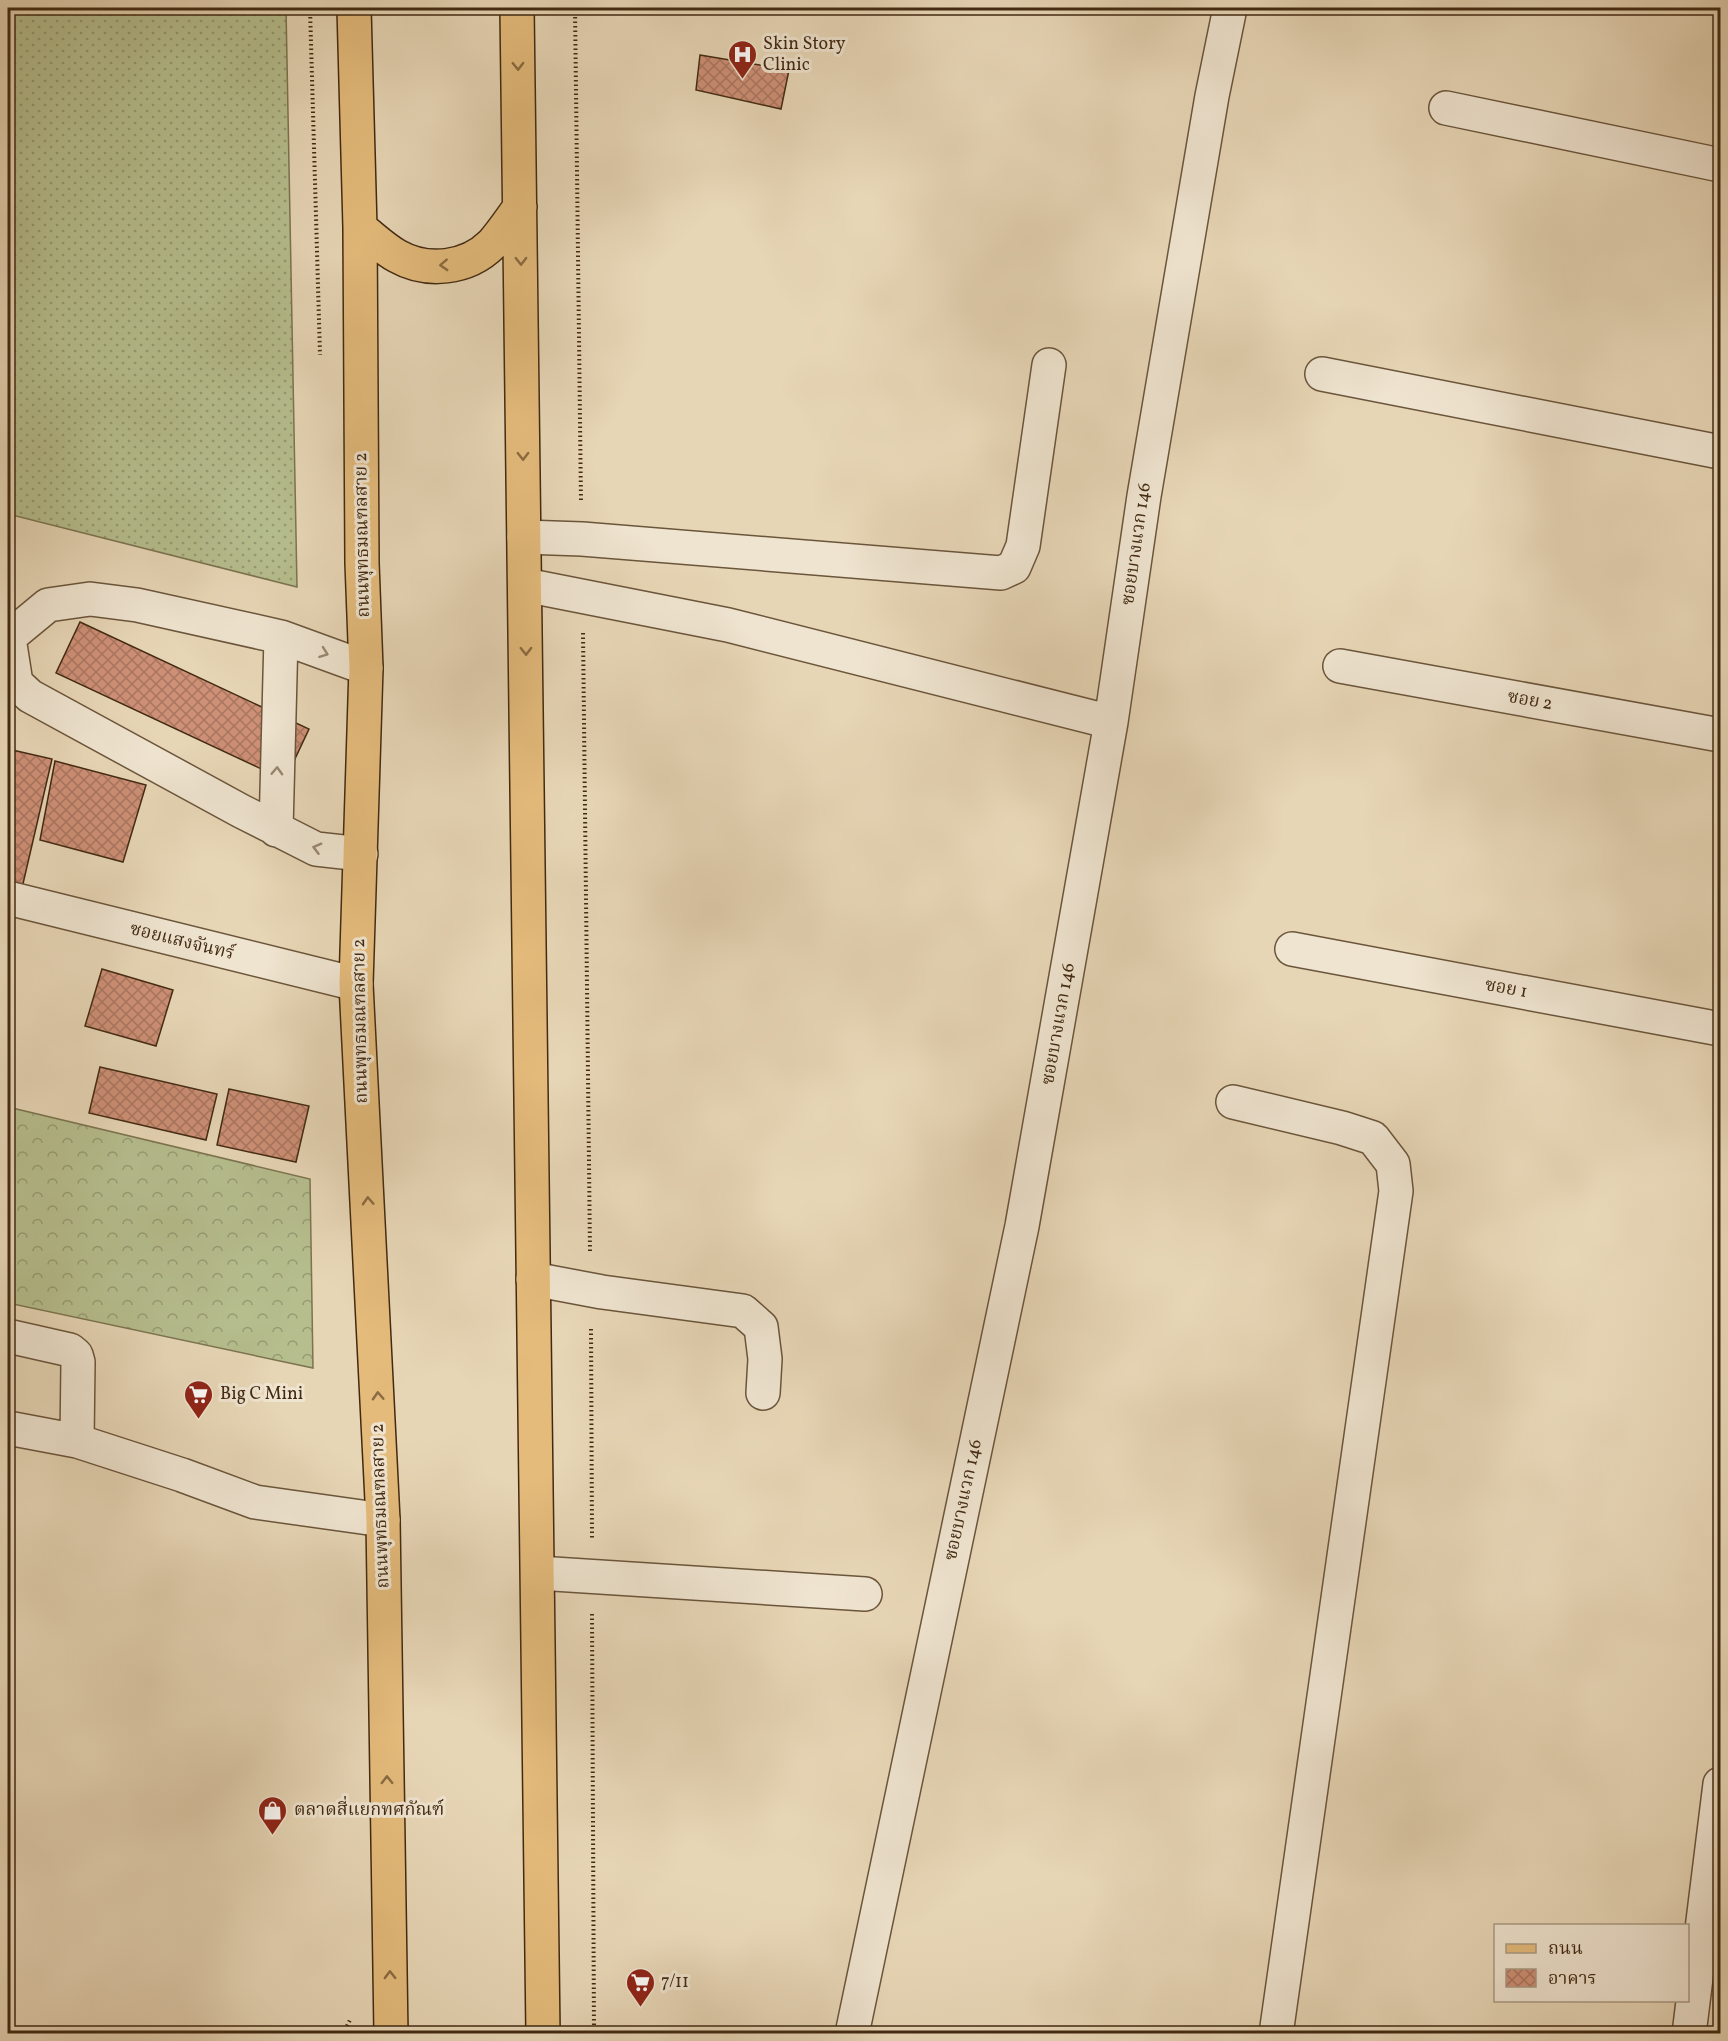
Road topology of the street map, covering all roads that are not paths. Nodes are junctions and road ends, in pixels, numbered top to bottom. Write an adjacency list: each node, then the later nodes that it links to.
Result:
1 (354, 8): 7 (main road, ถนนพุทธมณฑลสาย 2)
2 (517, 8): 6 (main road, one-way to 6)
3 (1230, 8): 17 (street, ซอยบางแวก 146)
4 (1446, 108): 5 (street)
5 (1720, 165)
6 (520, 207): 7 (main road, one-way to 7); 11 (main road, one-way to 11)
7 (360, 228): 16 (main road, ถนนพุทธมณฑลสาย 2)
8 (1048, 365): 11 (street)
9 (1322, 374): 10 (street)
10 (1720, 452)
11 (524, 537): 12 (main road)
12 (525, 585): 17 (street); 26 (main road, one-way to 26)
13 (281, 637): 14 (street); 16 (street, one-way to 16); 19 (street, one-way to 13)
14 (8, 638): 19 (street)
15 (1340, 666): 18 (street, ซอย 2)
16 (366, 668): 20 (main road, ถนนพุทธมณฑลสาย 2)
17 (1111, 722): 37 (street, ซอยบางแวก 146)
18 (1720, 735)
19 (276, 830): 20 (street, one-way to 19)
20 (361, 854): 23 (main road, ถนนพุทธมณฑลสาย 2)
21 (8, 898): 23 (street, ซอยแสงจันทร์)
22 (1292, 949): 24 (street, ซอย 1)
23 (356, 984): 31 (main road, ถนนพุทธมณฑลสาย 2, one-way to 23)
24 (1720, 1029)
25 (1233, 1102): 38 (street)
26 (533, 1279): 28 (street); 32 (main road)
27 (8, 1336): 30 (street)
28 (763, 1393)
29 (8, 1428): 30 (street)
30 (77, 1441): 31 (street)
31 (383, 1520): 35 (main road, ถนนพุทธมณฑลสาย 2, one-way to 31)
32 (538, 1573): 33 (street); 36 (main road)
33 (865, 1594)
34 (1720, 1784): 39 (street)
35 (391, 2034)
36 (543, 2034)
37 (852, 2034)
38 (1276, 2034)
39 (1689, 2034)

